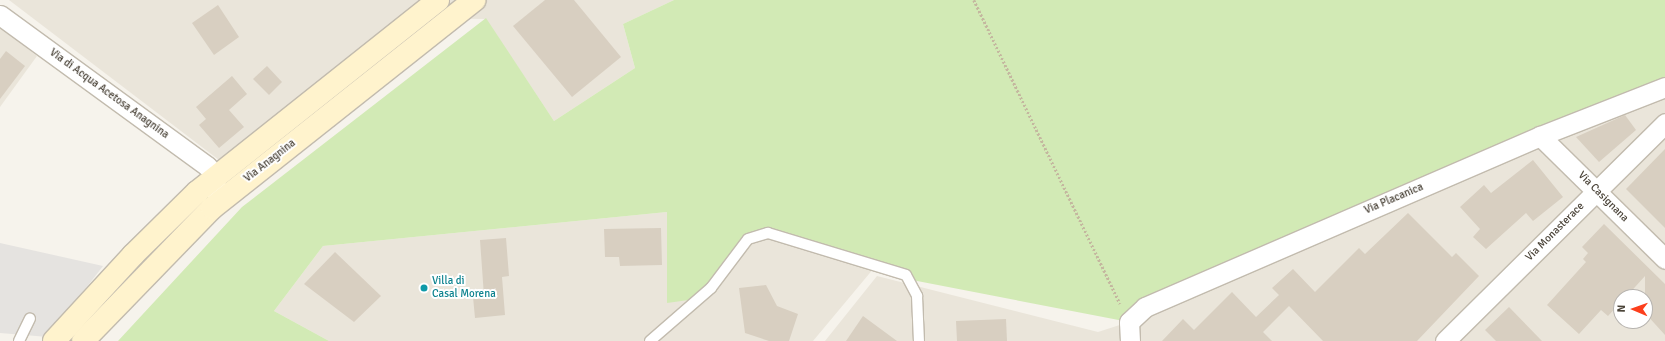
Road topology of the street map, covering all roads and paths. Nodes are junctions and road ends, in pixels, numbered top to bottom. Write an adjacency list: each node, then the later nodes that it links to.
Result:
1 (438, 0): 8 (main road, Via Anagnina)
2 (474, 0): 10 (main road, Via Anagnina)
3 (974, 0): 13 (path)
4 (0, 15): 8 (street, Via di Acqua Acetosa Anagnina)
5 (1665, 87): 7 (street, Via Placanica)
6 (1665, 123): 9 (street, Via Monasterace)
7 (1540, 136): 9 (street, Via Casignana); 13 (street, Via Placanica)
8 (216, 176): 10 (street); 15 (main road, Via Anagnina)
9 (1597, 190): 11 (street, Via Casignana); 20 (street, Via Monasterace)
10 (212, 208): 16 (main road, Via Anagnina)
11 (1665, 259)
12 (30, 318): 14 (lane)
13 (1129, 322): 19 (street)
14 (19, 341)
15 (54, 341)
16 (83, 341)
17 (650, 341): 18 (lane)
18 (919, 341)
19 (1130, 341)
20 (1445, 341)

